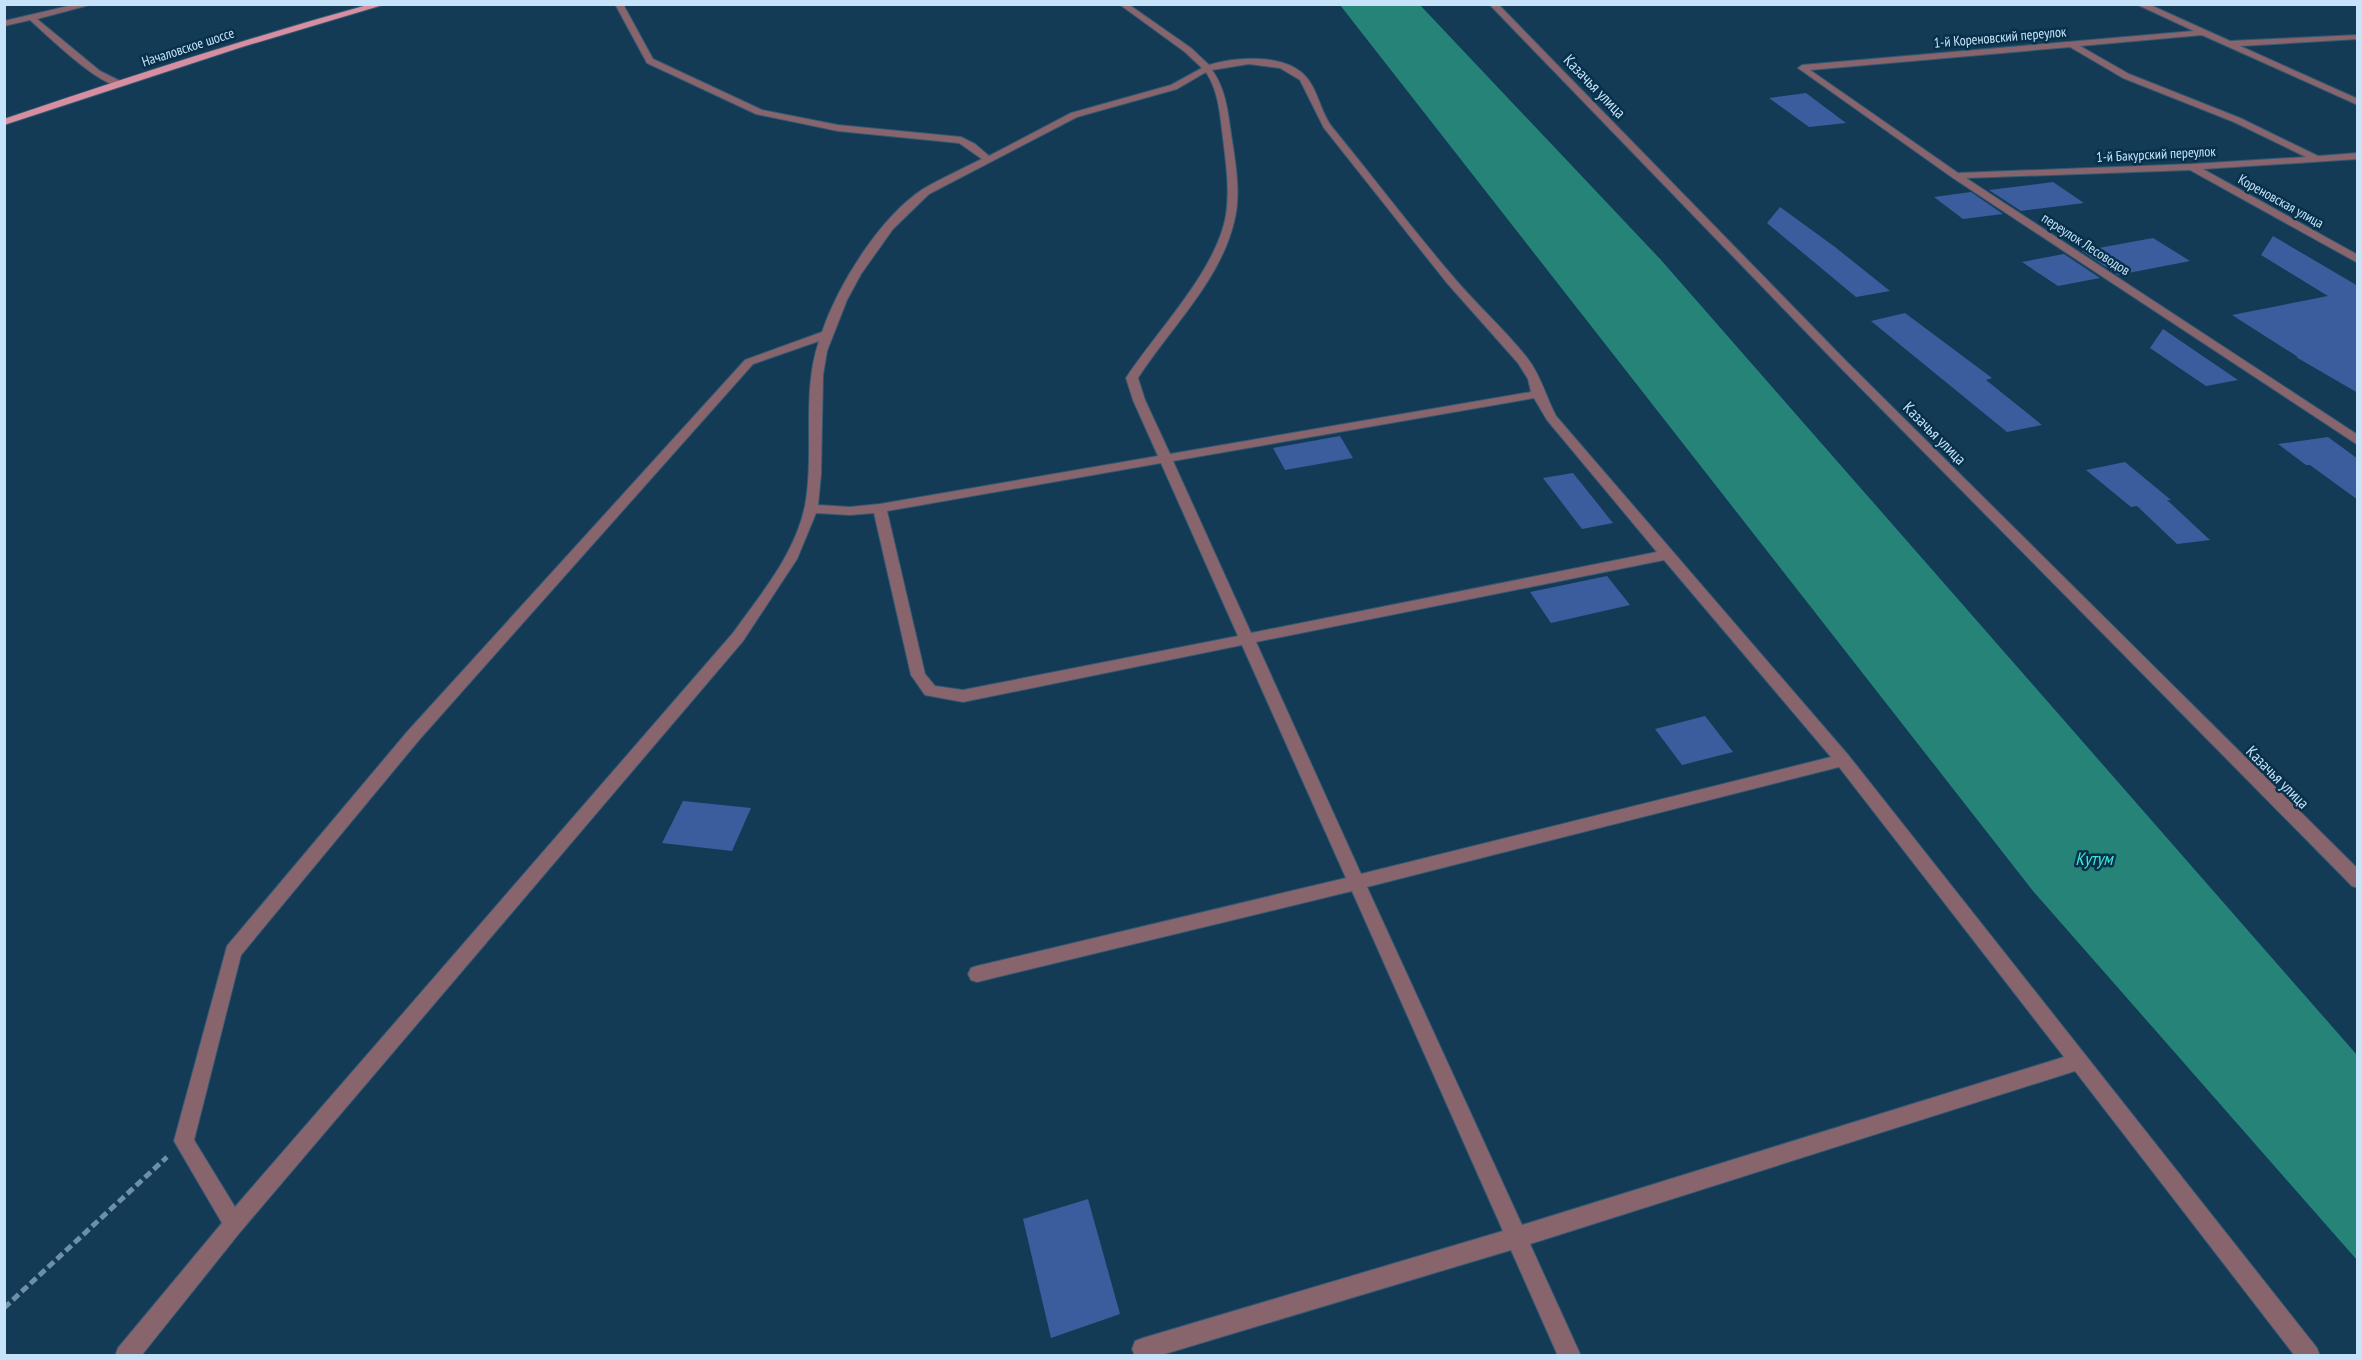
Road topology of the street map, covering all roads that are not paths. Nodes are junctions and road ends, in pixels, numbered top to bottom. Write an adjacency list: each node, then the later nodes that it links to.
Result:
1 (89, 4): 7 (street)
2 (382, 4): 15 (main road, Началовское шоссе)
3 (619, 4): 20 (street)
4 (1123, 4): 13 (street)
5 (1493, 4): 33 (street, Казачья улица)
6 (2140, 4): 9 (street)
7 (32, 18): 8 (street); 15 (street)
8 (7, 21)
9 (2201, 33): 11 (street, 1-й Кореновский переулок); 12 (street)
10 (2358, 37): 12 (street)
11 (2071, 44): 14 (street, 1-й Кореновский переулок); 19 (street)
12 (2226, 44): 16 (street)
13 (1206, 68): 20 (street); 25 (street); 27 (street)
14 (1802, 68): 22 (street, переулок Лесоводов)
15 (119, 84): 17 (main road, Началовское шоссе)
16 (2358, 102)
17 (4, 122)
18 (2358, 156): 19 (street, 1-й Бакурский переулок)
19 (2317, 158): 21 (street, 1-й Бакурский переулок)
20 (989, 161): 24 (street)
21 (2192, 167): 22 (street, 1-й Бакурский переулок); 23 (street, Кореновская улица)
22 (1956, 176): 26 (street, переулок Лесоводов)
23 (2358, 260)
24 (825, 335): 29 (street); 37 (street)
25 (1538, 394): 27 (street); 30 (street)
26 (2358, 441)
27 (1165, 457): 28 (street); 31 (street)
28 (880, 508): 29 (street); 31 (street)
29 (811, 509): 37 (street)
30 (1666, 555): 31 (street); 32 (street)
31 (1248, 640): 34 (street)
32 (1843, 760): 34 (street); 36 (street)
33 (2358, 881)
34 (1358, 882): 35 (street); 38 (street)
35 (977, 974)
36 (2079, 1061): 38 (street); 42 (street)
37 (234, 1224): 40 (street)
38 (1518, 1238): 39 (street); 41 (street)
39 (1143, 1349)
40 (126, 1356)
41 (1570, 1356)
42 (2308, 1356)

